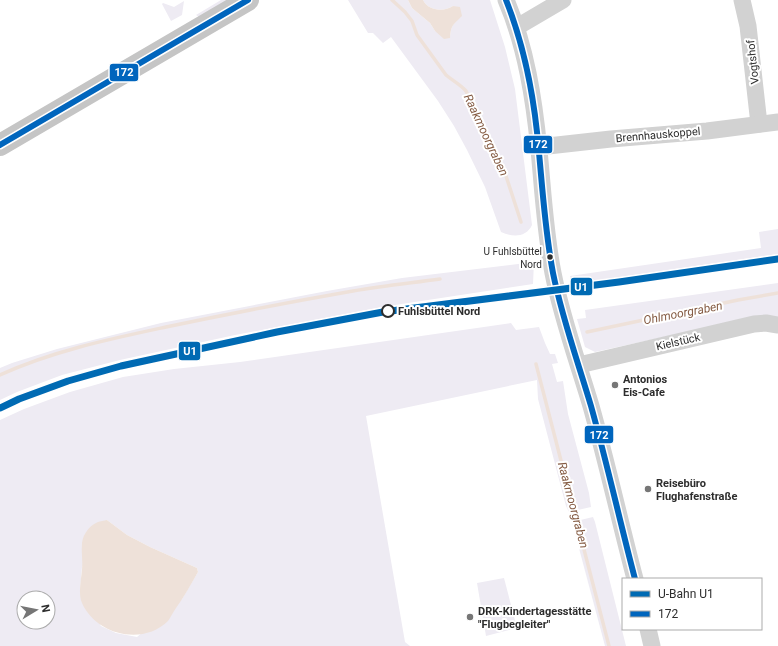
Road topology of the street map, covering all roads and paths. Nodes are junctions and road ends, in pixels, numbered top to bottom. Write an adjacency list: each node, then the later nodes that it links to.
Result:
1 (248, 0): 8 (main road)
2 (506, 0): 5 (street)
3 (563, 0): 5 (street)
4 (742, 0): 7 (street, Vogtshof)
5 (516, 27): 9 (street)
6 (778, 122): 7 (street, Brennhauskoppel)
7 (760, 124): 9 (street, Brennhauskoppel)
8 (0, 145)
9 (539, 147): 11 (street)
10 (778, 324): 11 (street, Kielstück)
11 (579, 366): 12 (street)
12 (635, 578)
13 (648, 630): 14 (street)
14 (652, 646)

